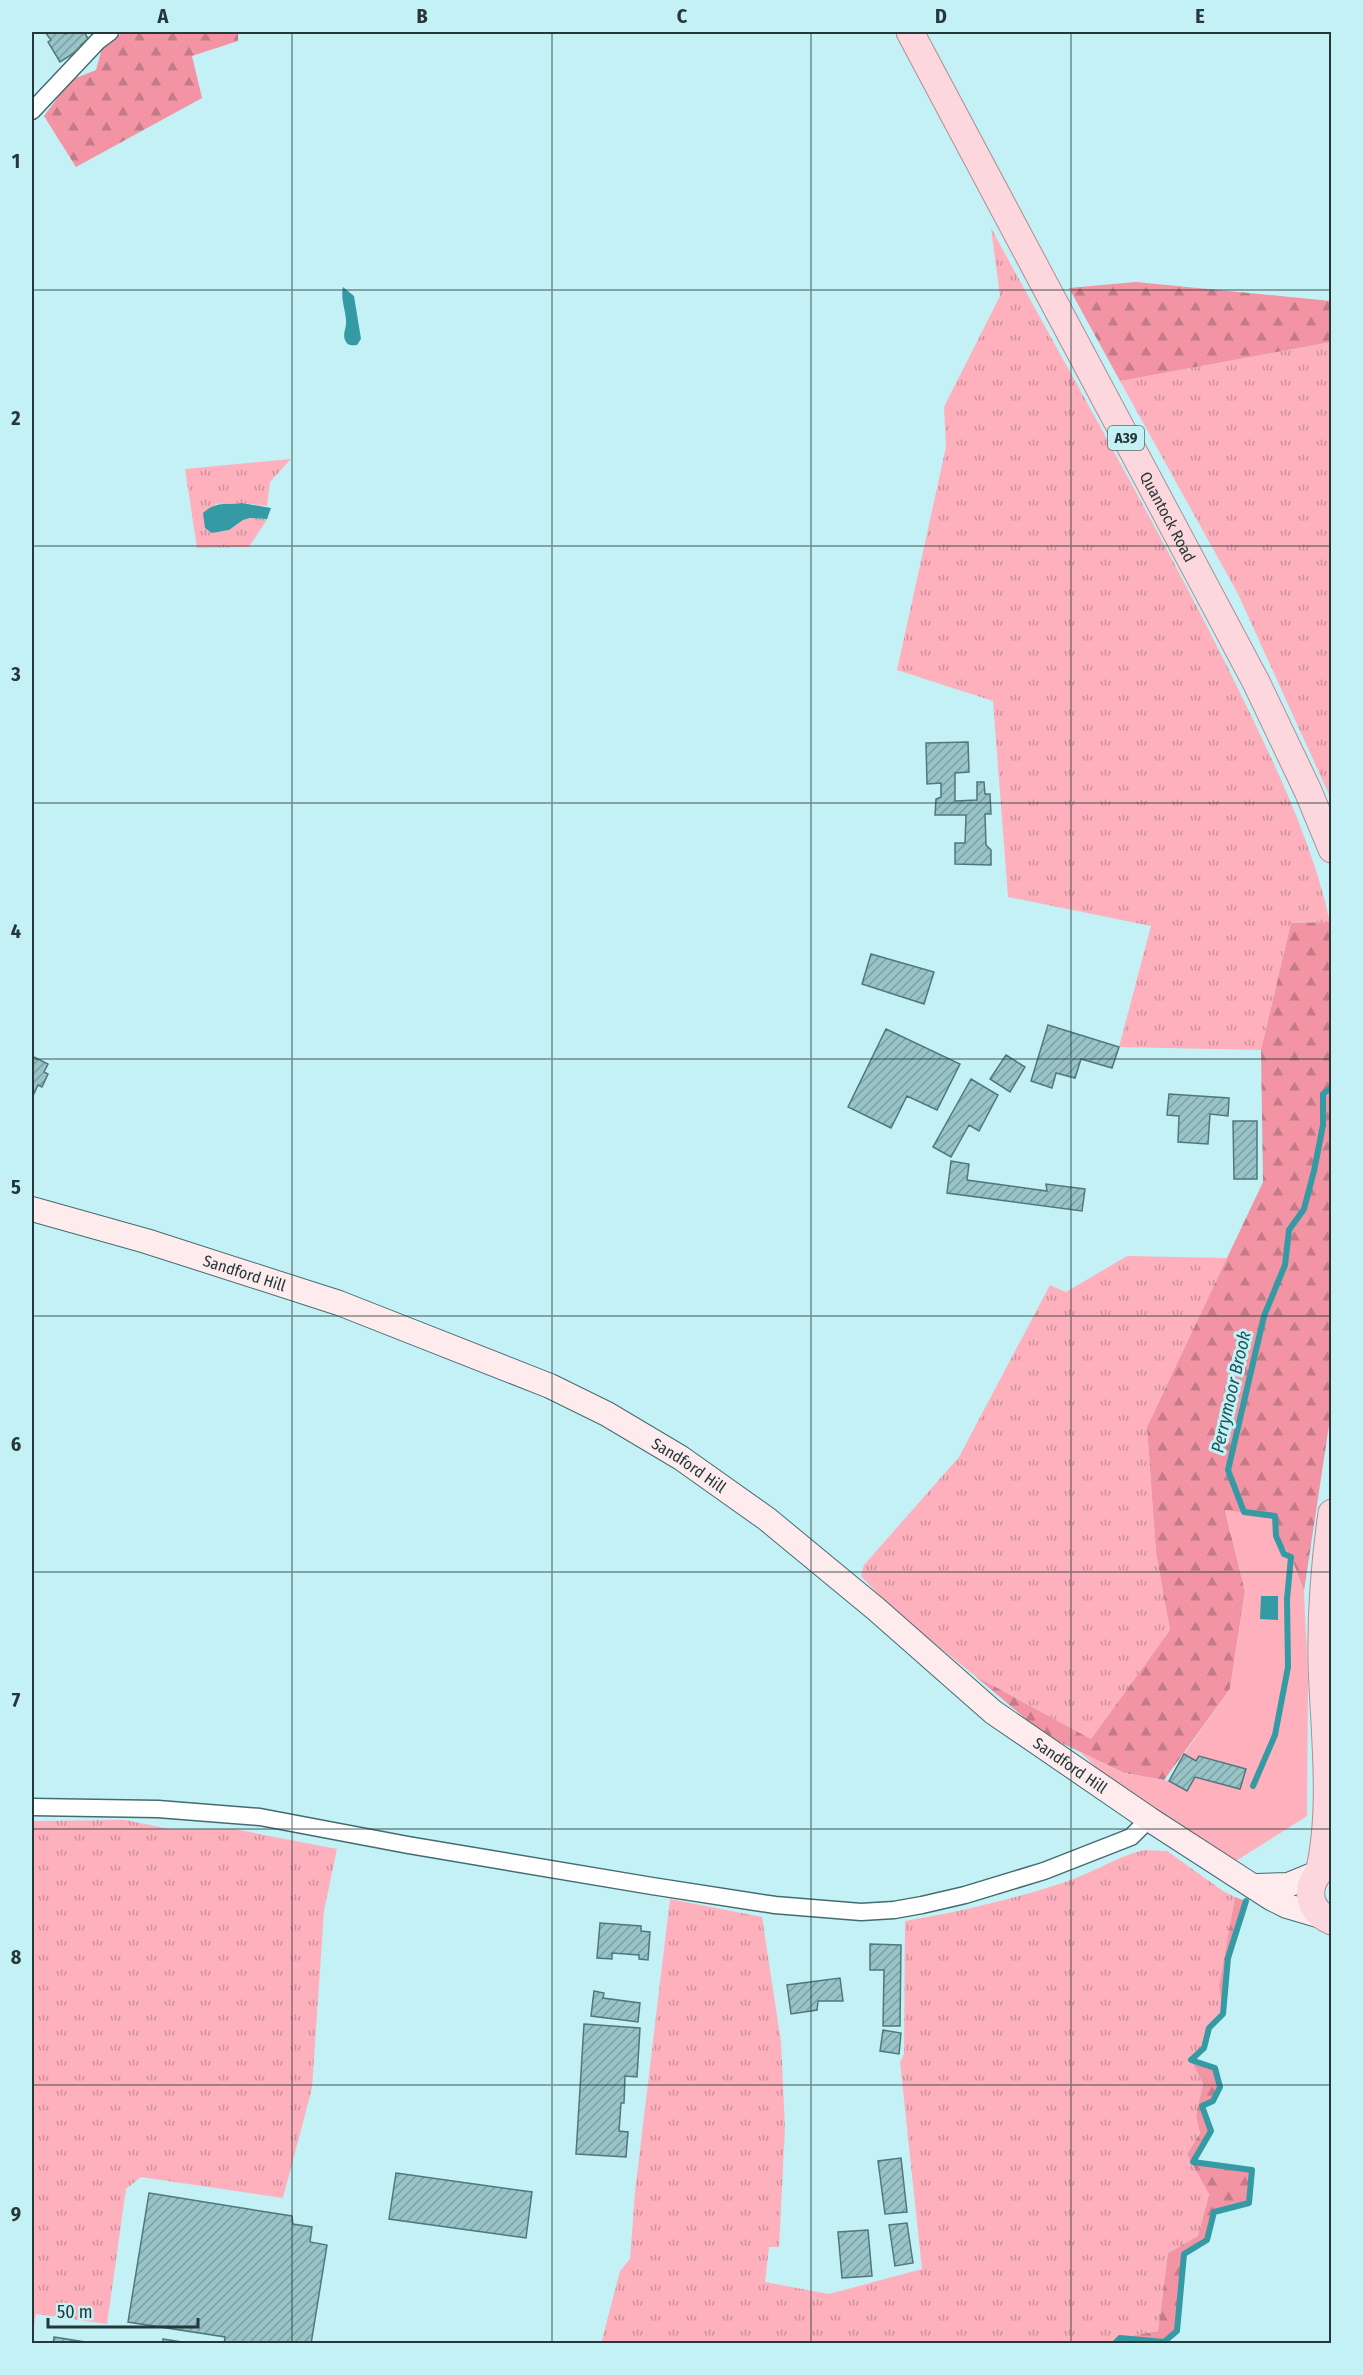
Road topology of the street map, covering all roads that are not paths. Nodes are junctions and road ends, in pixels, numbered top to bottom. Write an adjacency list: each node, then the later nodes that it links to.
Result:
1 (110, 32): 3 (street)
2 (910, 32): 4 (main road, Quantock Road / A39)
3 (32, 111)
4 (1332, 849)
5 (32, 1209): 9 (main road, Sandford Hill)
6 (1332, 1513): 8 (main road)
7 (32, 1807): 9 (street)
8 (1329, 1817): 10 (main road)
9 (1149, 1819): 11 (main road, Sandford Hill)
10 (1322, 1868): 11 (main road); 12 (main road)
11 (1256, 1886): 12 (main road, Sandford Hill)
12 (1326, 1919)

